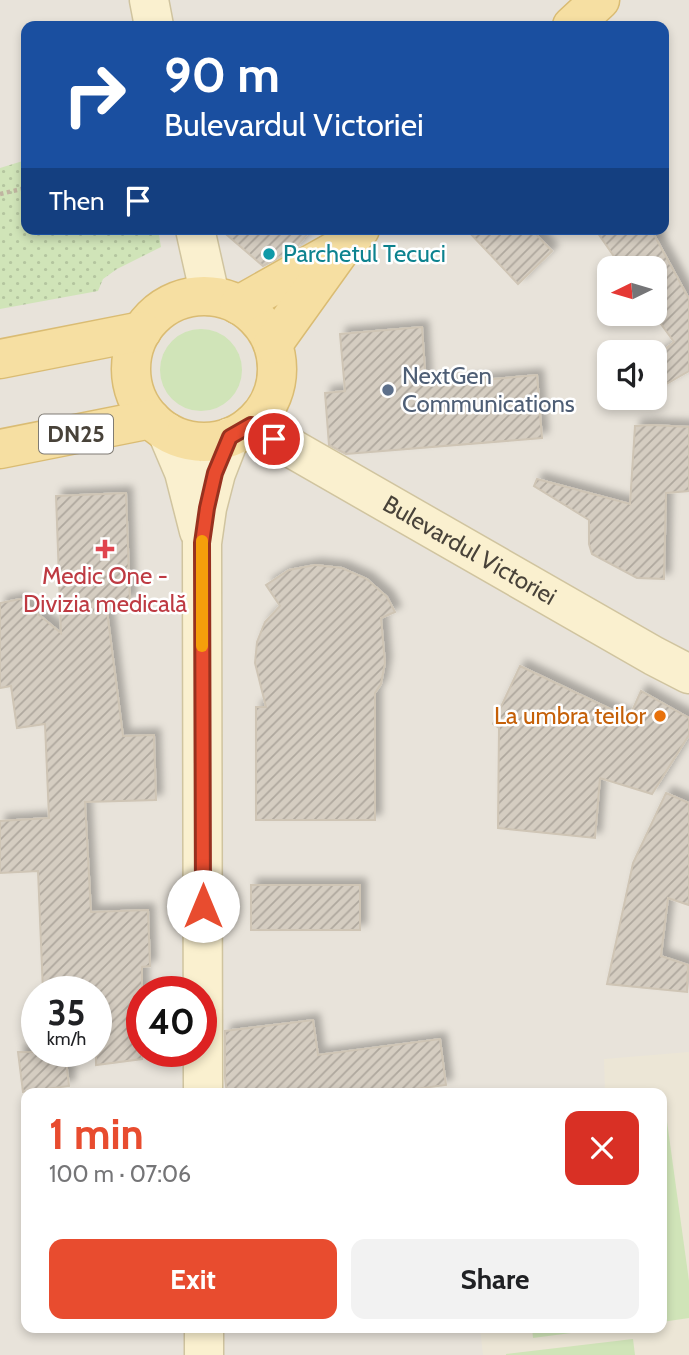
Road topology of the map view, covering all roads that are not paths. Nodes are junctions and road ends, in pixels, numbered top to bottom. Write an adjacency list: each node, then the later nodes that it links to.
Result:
1 (149, 0): 3 (street)
2 (600, 0): 4 (main road)
3 (153, 21)
4 (577, 21)
5 (197, 235): 7 (street)
6 (352, 237): 7 (main road, DN25); 9 (main road, DN25)
7 (224, 301): 8 (main road, DN25); 9 (main road)
8 (142, 331): 10 (main road); 11 (main road, DN25)
9 (273, 344): 12 (main road)
10 (0, 359)
11 (159, 426): 12 (main road, DN25); 13 (main road, DN25); 14 (street)
12 (240, 431): 14 (street); 15 (street, Bulevardul Victoriei)
13 (0, 449)
14 (202, 543): 16 (street)
15 (689, 674)
16 (203, 1088)
17 (204, 1333): 18 (street)
18 (204, 1355)

